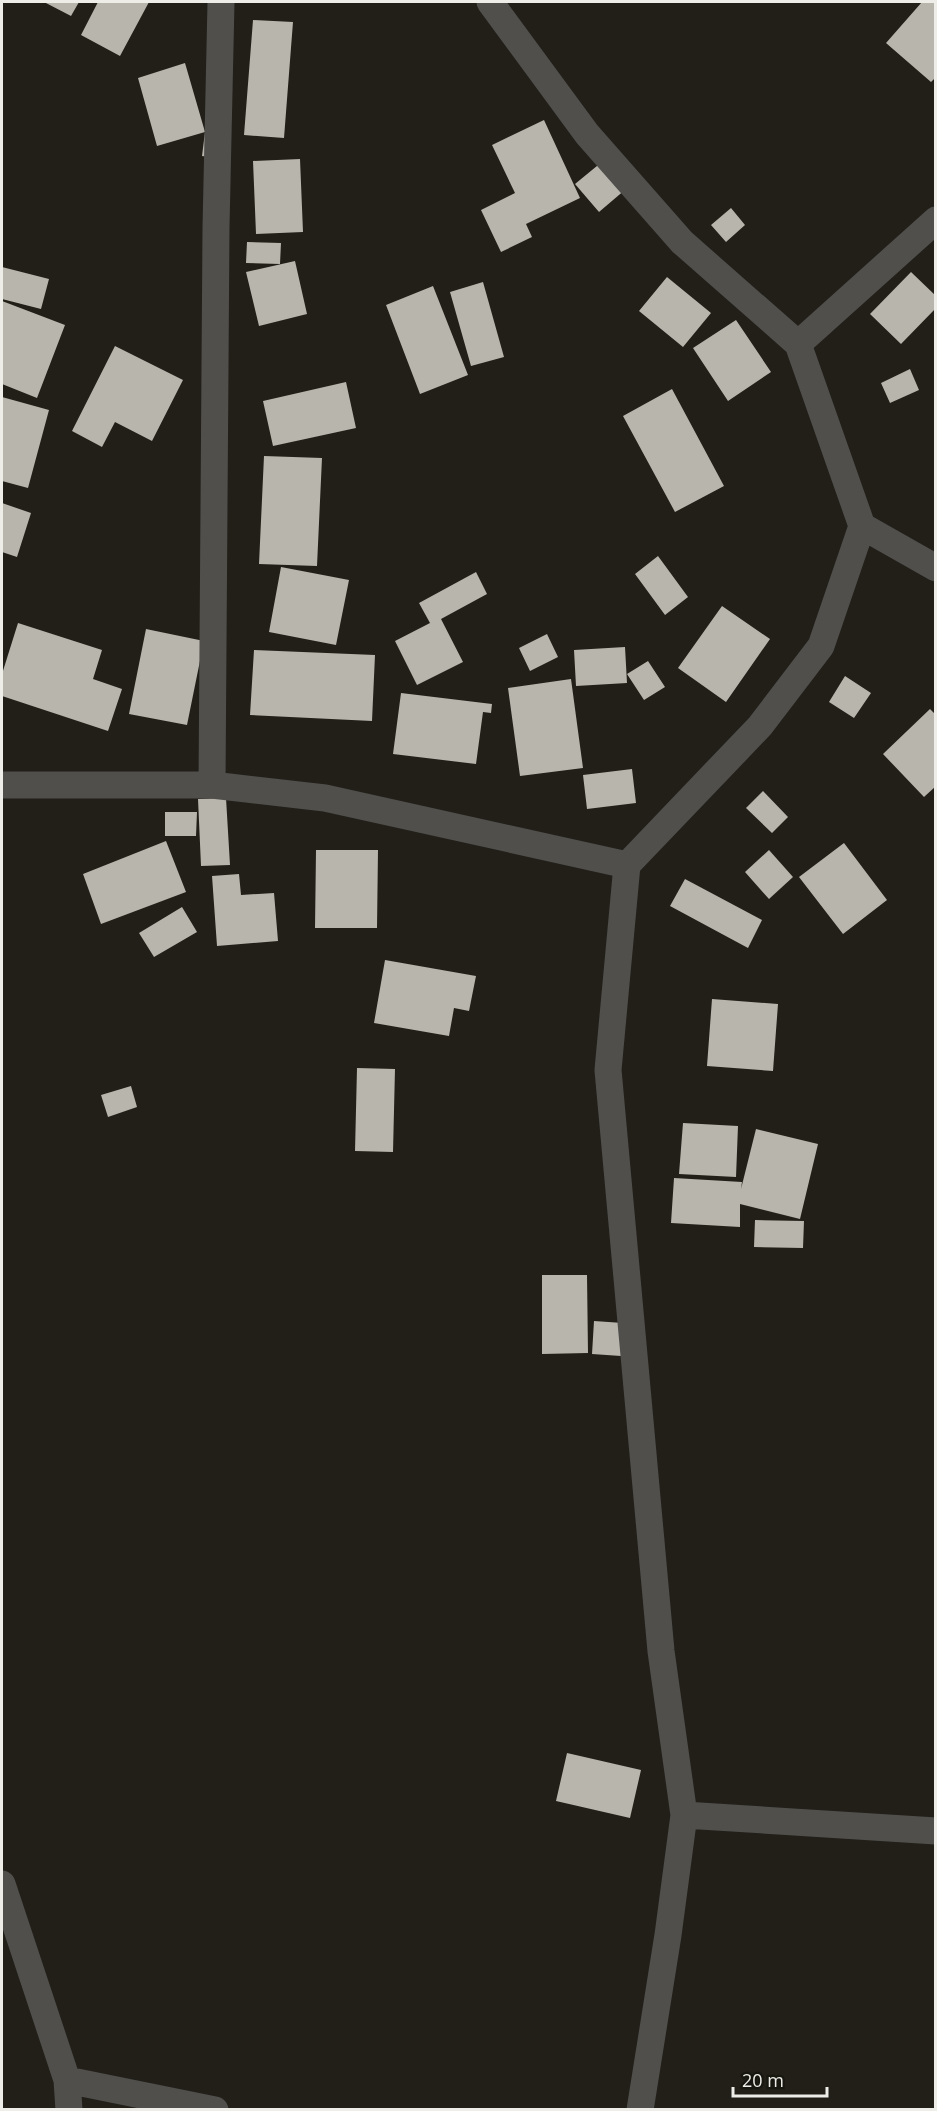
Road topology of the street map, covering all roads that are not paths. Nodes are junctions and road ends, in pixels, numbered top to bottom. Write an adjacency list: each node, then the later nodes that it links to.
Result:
1 (221, 2): 7 (street)
2 (490, 2): 4 (street)
3 (936, 220): 4 (street)
4 (798, 344): 5 (street)
5 (862, 526): 6 (street); 9 (street)
6 (936, 568)
7 (212, 784): 8 (street); 9 (street)
8 (2, 785)
9 (627, 865): 10 (street)
10 (684, 1815): 11 (street); 16 (street)
11 (936, 1831)
12 (2, 1884): 13 (street)
13 (67, 2080): 14 (street); 15 (street)
14 (69, 2109)
15 (215, 2109)
16 (640, 2109)

